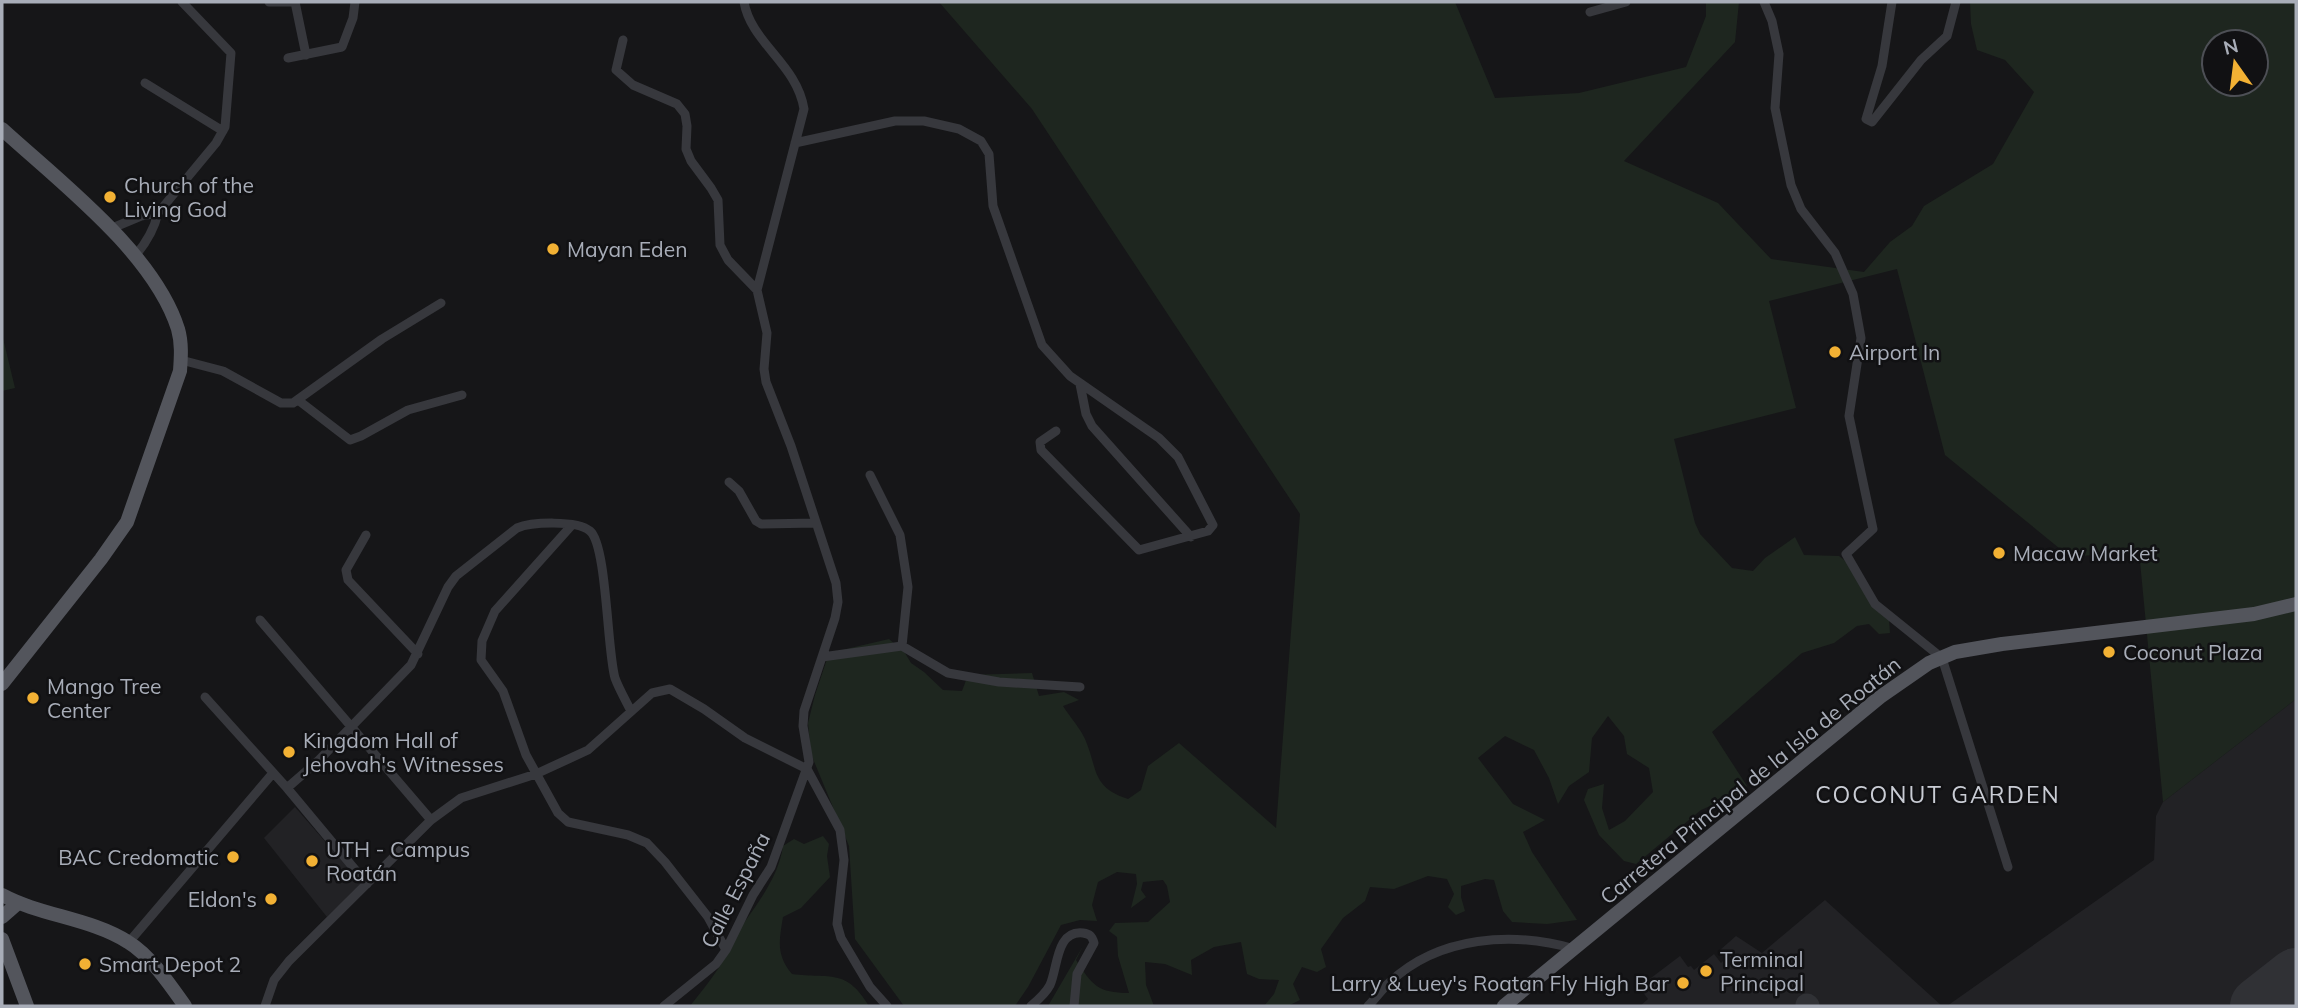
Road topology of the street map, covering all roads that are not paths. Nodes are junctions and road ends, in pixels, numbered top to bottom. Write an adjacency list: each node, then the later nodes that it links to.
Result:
1 (182, 2): 16 (street)
2 (269, 2): 3 (street)
3 (294, 2): 12 (street)
4 (355, 2): 12 (street)
5 (744, 2): 17 (street)
6 (1626, 2): 10 (street)
7 (1764, 2): 39 (street)
8 (1892, 2): 9 (street)
9 (1956, 2)
10 (1590, 12)
11 (623, 40): 21 (street)
12 (306, 55): 13 (street)
13 (288, 58)
14 (145, 83): 16 (street)
15 (2, 129): 19 (main road)
16 (223, 131): 18 (street)
17 (795, 143): 21 (street); 24 (street)
18 (158, 213): 19 (street); 20 (street)
19 (110, 229): 20 (main road)
20 (135, 256): 23 (main road)
21 (757, 290): 30 (street)
22 (441, 303): 26 (street)
23 (181, 360): 26 (street); 40 (main road)
24 (1080, 384): 33 (street); 33 (street)
25 (462, 395): 26 (street)
26 (298, 400)
27 (1056, 430): 33 (street)
28 (870, 475): 36 (street)
29 (729, 482): 30 (street)
30 (816, 523): 38 (street)
31 (571, 526): 37 (street); 43 (street); 47 (street)
32 (366, 535): 37 (street)
33 (1191, 537)
34 (2296, 604): 39 (main road, Carretera Principal de la Isla de Roatán)
35 (260, 621): 44 (street)
36 (902, 646): 38 (street); 41 (street)
37 (418, 654): 44 (street)
38 (822, 657): 45 (street)
39 (1942, 657): 50 (street); 57 (main road, Carretera Principal de la Isla de Roatán)
40 (2, 684)
41 (1080, 687)
42 (205, 698): 46 (street)
43 (631, 712): 45 (street); 47 (street)
44 (351, 726): 48 (street); 49 (street)
45 (807, 769): 58 (street, Calle España); 63 (street)
46 (273, 773): 48 (street); 56 (street)
47 (536, 774): 49 (street); 58 (street)
48 (287, 788): 51 (street)
49 (431, 820): 51 (street)
50 (2008, 867)
51 (367, 884): 61 (street)
52 (2, 895): 53 (main road)
53 (18, 903): 54 (main road); 56 (main road)
54 (2, 917)
55 (2, 939): 59 (main road)
56 (129, 942): 60 (main road)
57 (1575, 949): 66 (street); 67 (main road, Carretera Principal de la Isla de Roatán)
58 (726, 950): 62 (street, Calle España)
59 (27, 1006)
60 (186, 1006)
61 (265, 1006)
62 (664, 1006)
63 (887, 1006)
64 (1031, 1006): 65 (street)
65 (1074, 1006)
66 (1368, 1006)
67 (1504, 1006)

